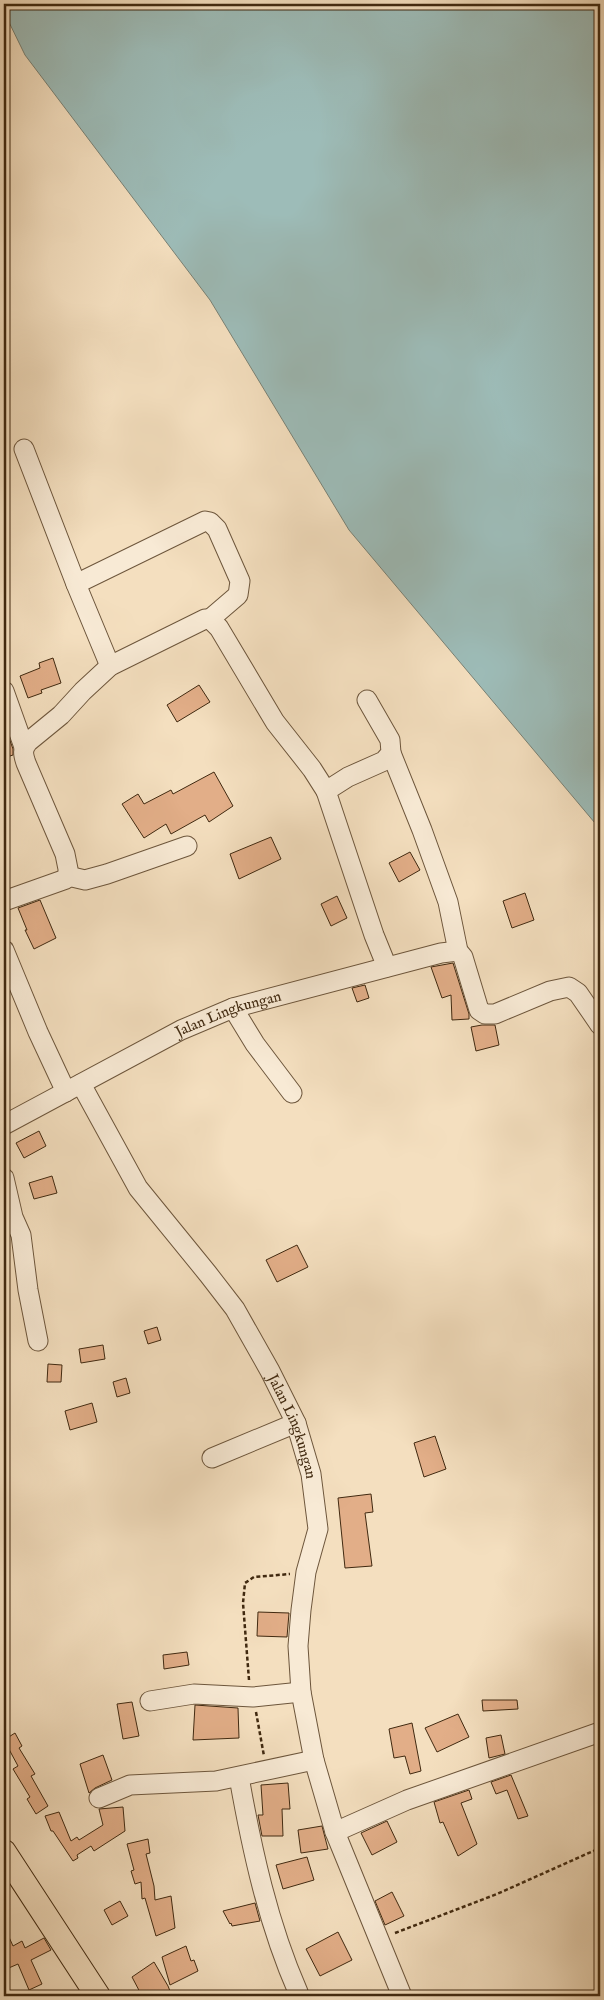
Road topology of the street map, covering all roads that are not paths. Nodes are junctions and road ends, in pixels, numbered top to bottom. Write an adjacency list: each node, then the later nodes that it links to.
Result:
1 (24, 449): 2 (street)
2 (76, 584): 3 (street); 4 (street)
3 (210, 619): 4 (street); 9 (street)
4 (110, 666): 7 (street)
5 (4, 691): 7 (street)
6 (367, 700): 8 (street)
7 (24, 747): 11 (street)
8 (391, 753): 9 (street); 14 (street)
9 (326, 791): 15 (street)
10 (187, 846): 11 (street)
11 (68, 876): 12 (street)
12 (4, 901)
13 (4, 950): 18 (street, Jalan Lingkungan)
14 (458, 951): 15 (street, Jalan Lingkungan); 17 (street)
15 (387, 967): 16 (street, Jalan Lingkungan)
16 (233, 1008): 18 (street, Jalan Lingkungan); 19 (street)
17 (600, 1025)
18 (73, 1088): 20 (street, Jalan Lingkungan); 23 (street, Jalan Lingkungan)
19 (292, 1093)
20 (4, 1124)
21 (4, 1178): 22 (street)
22 (38, 1341)
23 (296, 1423): 24 (street); 25 (street, Jalan Lingkungan)
24 (212, 1458)
25 (301, 1692): 26 (street); 28 (street, Jalan Lingkungan)
26 (150, 1701)
27 (600, 1732): 31 (street)
28 (314, 1760): 29 (street); 31 (street, Jalan Lingkungan)
29 (239, 1777): 30 (street); 33 (street)
30 (99, 1798)
31 (335, 1832): 35 (street, Jalan Lingkungan)
32 (4, 1852): 34 (main road)
33 (298, 1992)
34 (98, 1996)
35 (402, 1996)

